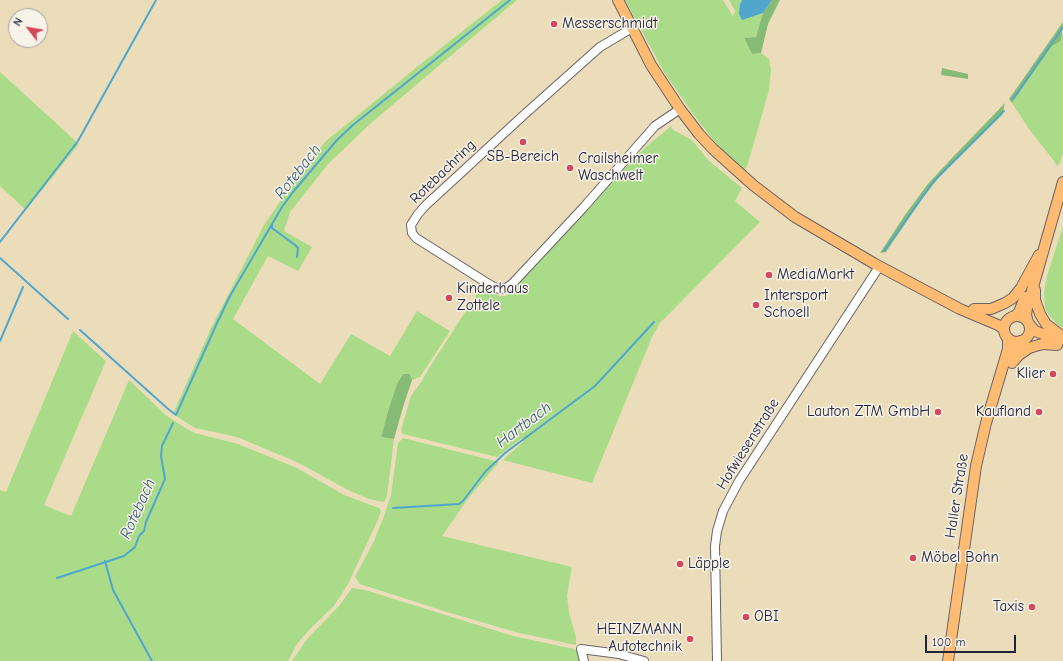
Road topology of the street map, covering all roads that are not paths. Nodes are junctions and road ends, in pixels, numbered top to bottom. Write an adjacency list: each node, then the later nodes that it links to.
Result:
1 (618, 0): 2 (main road)
2 (632, 28): 3 (main road); 3 (street, Rotebachring)
3 (680, 109): 7 (main road)
4 (1063, 183): 5 (main road)
5 (1047, 237): 6 (main road); 8 (main road)
6 (1041, 252): 10 (main road); 11 (main road)
7 (879, 267): 9 (main road); 19 (street, Hofwiesenstraße)
8 (1035, 285): 12 (main road); 15 (main road)
9 (948, 302): 10 (main road); 13 (main road)
10 (974, 309): 11 (main road)
11 (1012, 318): 12 (main road); 13 (main road)
12 (1028, 323): 14 (main road); 15 (main road)
13 (1006, 334): 14 (main road); 20 (main road, Haller Straße)
14 (1023, 340): 15 (main road); 16 (main road, Haller Straße)
15 (1062, 342): 16 (main road, Haller Straße)
16 (1009, 366): 21 (main road, Haller Straße)
17 (584, 661): 18 (street)
18 (644, 661)
19 (716, 661)
20 (948, 661)
21 (953, 661)

